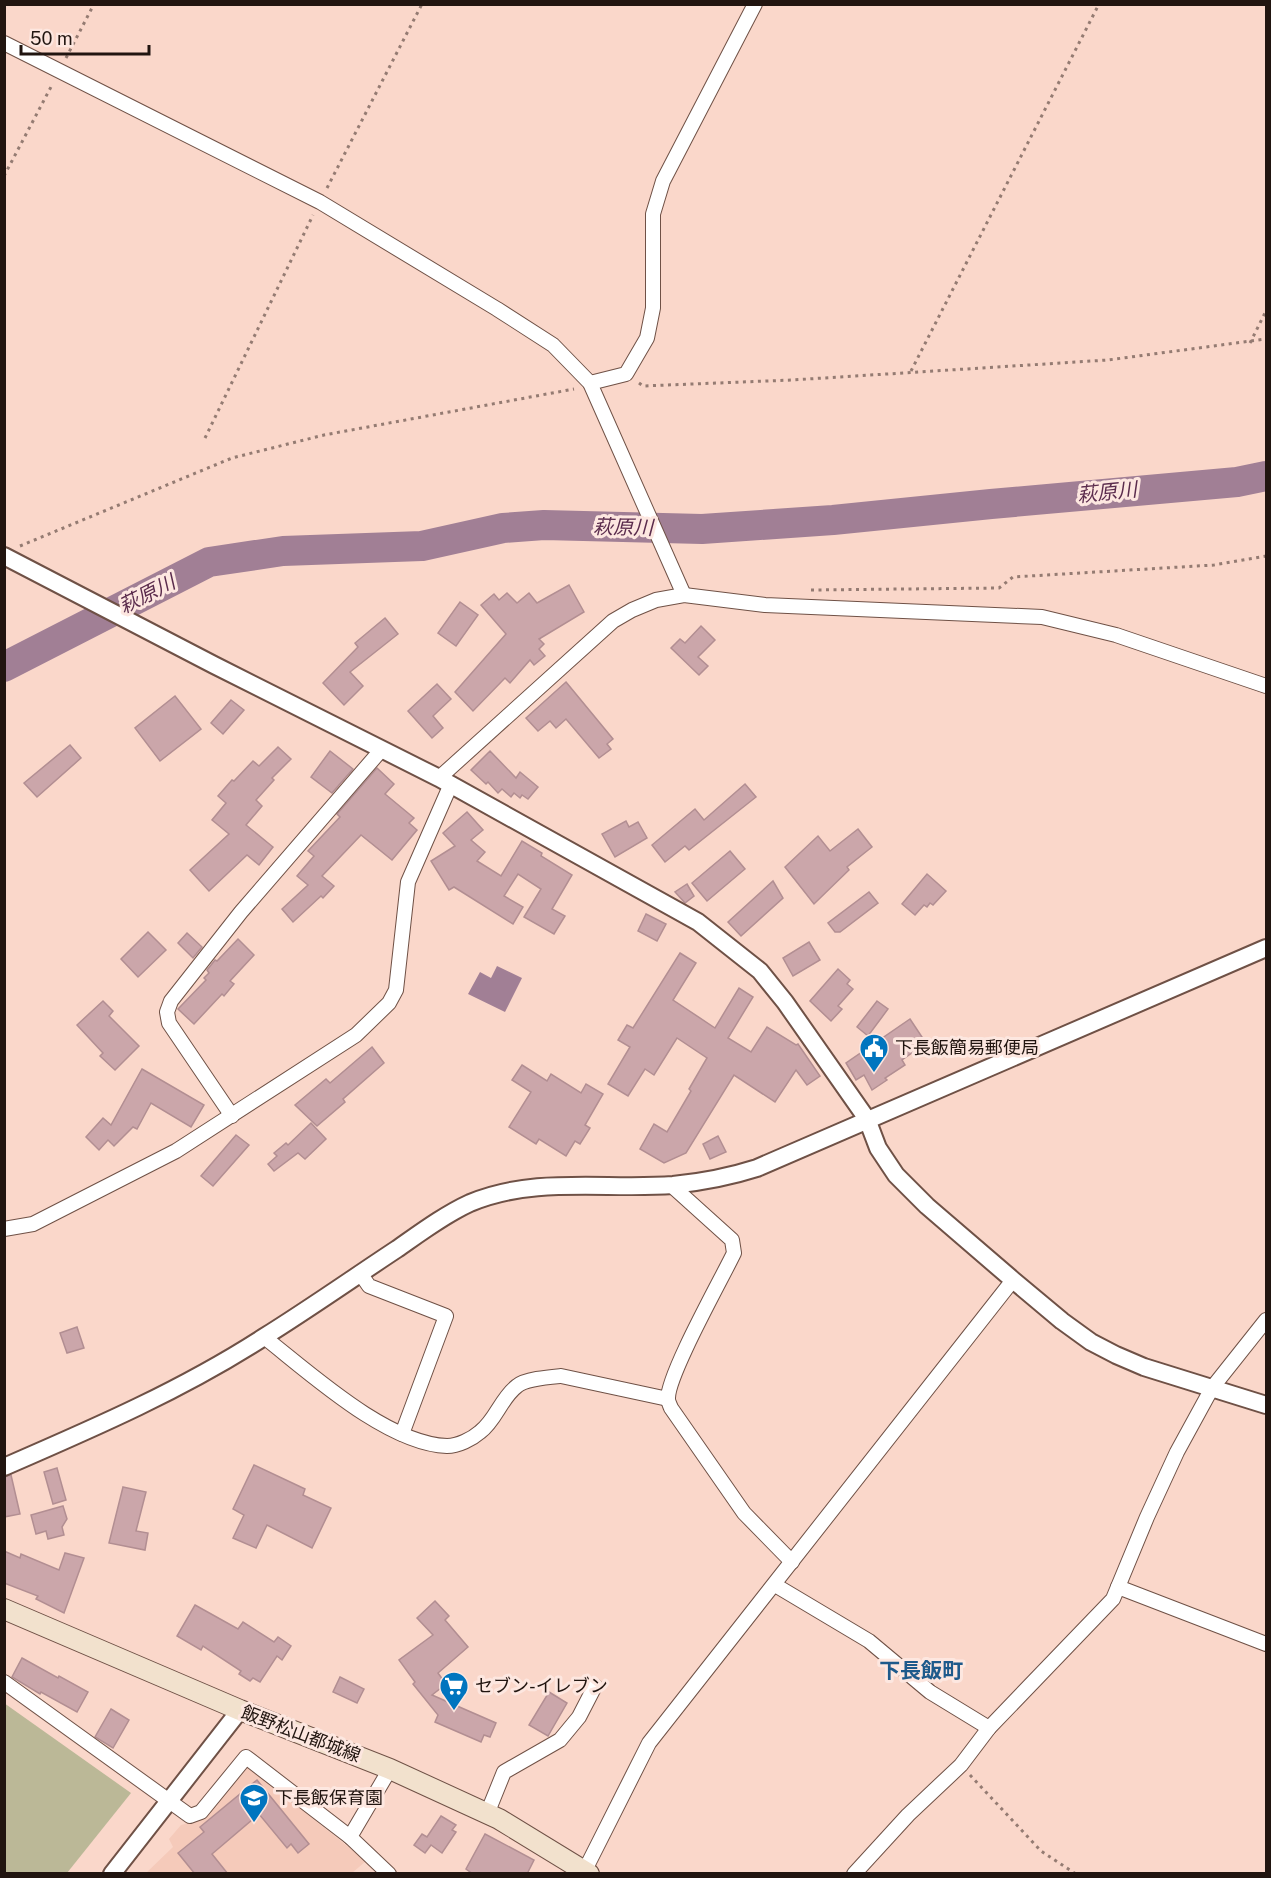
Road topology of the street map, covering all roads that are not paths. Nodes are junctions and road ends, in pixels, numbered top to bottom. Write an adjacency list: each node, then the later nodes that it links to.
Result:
1 (755, 4): 3 (street)
2 (4, 43): 3 (street)
3 (592, 389): 5 (street)
4 (9, 552): 7 (street)
5 (684, 595): 6 (street); 8 (street)
6 (1266, 686)
7 (382, 749): 8 (street); 10 (street)
8 (445, 781): 10 (street); 11 (street)
9 (1266, 948): 11 (street)
10 (232, 1116): 13 (street)
11 (867, 1119): 12 (street); 15 (street)
12 (671, 1185): 14 (street); 19 (street)
13 (4, 1229)
14 (360, 1273): 17 (street); 21 (street)
15 (1013, 1281): 18 (street); 23 (street)
16 (1266, 1320): 18 (street)
17 (264, 1337): 21 (street); 22 (street)
18 (1212, 1388): 20 (street); 25 (street)
19 (668, 1400): 21 (street); 23 (street)
20 (1266, 1405)
21 (402, 1434)
22 (4, 1467)
23 (792, 1562): 24 (street)
24 (775, 1584): 31 (street); 36 (street)
25 (1118, 1587): 27 (street); 31 (street)
26 (4, 1609): 30 (main road, 飯野松山都城線)
27 (1266, 1644)
28 (4, 1682): 33 (street)
29 (595, 1686): 34 (street)
30 (240, 1710): 32 (main road, 飯野松山都城線); 33 (street)
31 (989, 1728): 39 (street)
32 (390, 1769): 34 (main road, 飯野松山都城線); 35 (street)
33 (169, 1800): 35 (street); 37 (street)
34 (487, 1814): 36 (main road, 飯野松山都城線)
35 (350, 1838): 38 (street)
36 (587, 1872)
37 (112, 1874)
38 (389, 1874)
39 (854, 1874)

